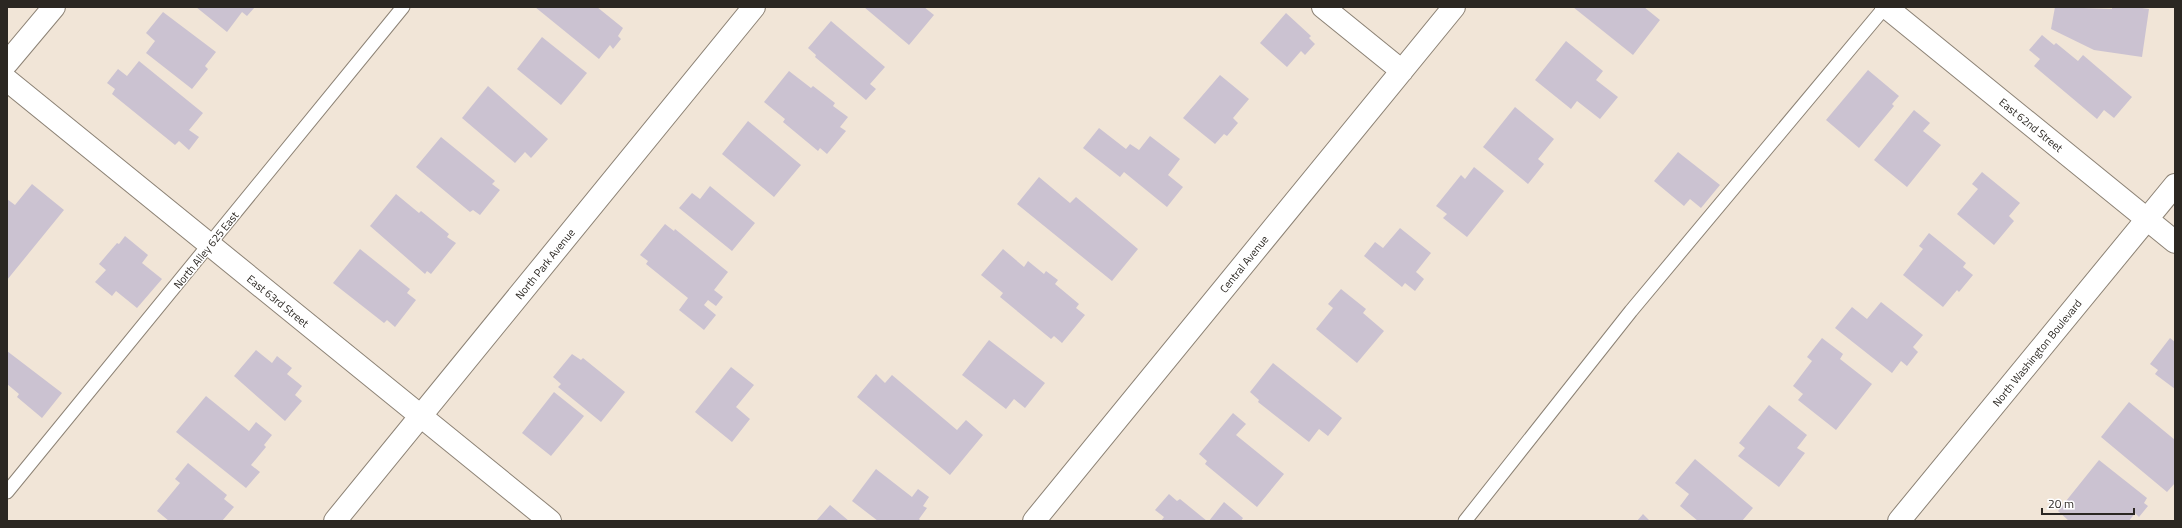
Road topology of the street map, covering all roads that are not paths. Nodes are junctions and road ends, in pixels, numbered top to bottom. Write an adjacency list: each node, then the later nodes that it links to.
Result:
1 (54, 7): 7 (street)
2 (403, 7): 13 (lane, North Alley 625 East)
3 (754, 7): 14 (street, North Park Avenue)
4 (1323, 7): 8 (street)
5 (1454, 7): 8 (street, Central Avenue)
6 (1885, 7): 11 (street, East 62nd Street); 19 (lane)
7 (7, 63)
8 (1402, 71): 18 (street, Central Avenue)
9 (7, 80): 13 (street, East 63rd Street)
10 (2175, 185): 11 (street, North Washington Boulevard)
11 (2146, 219): 12 (street, East 62nd Street); 20 (street, North Washington Boulevard)
12 (2175, 242)
13 (210, 245): 14 (street, East 63rd Street); 15 (lane, North Alley 625 East)
14 (421, 416): 16 (street, North Park Avenue); 17 (street, East 63rd Street)
15 (7, 492)
16 (335, 521)
17 (550, 521)
18 (1034, 521)
19 (1464, 521)
20 (1900, 521)

